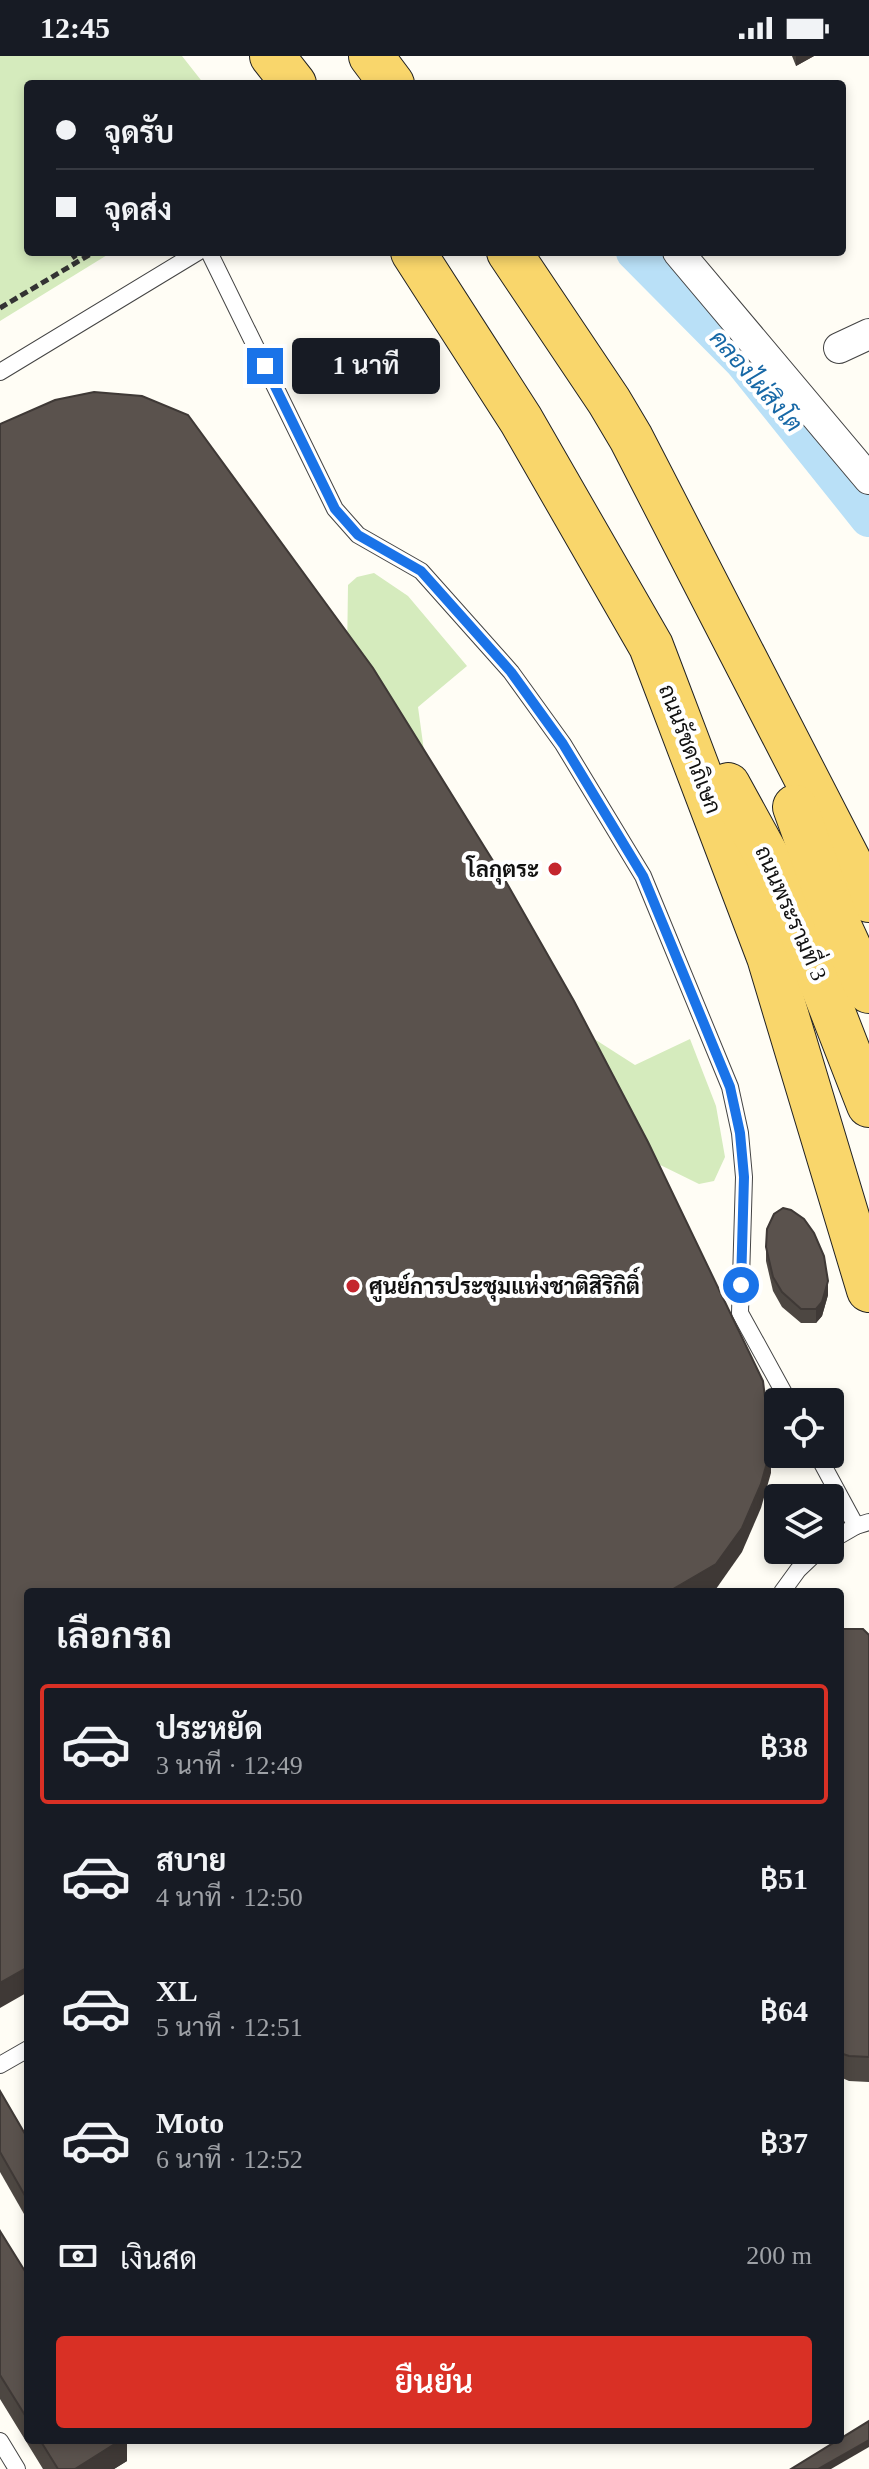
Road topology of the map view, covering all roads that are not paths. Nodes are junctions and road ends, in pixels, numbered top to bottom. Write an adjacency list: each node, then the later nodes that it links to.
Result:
1 (272, 56): 3 (main road)
2 (371, 56): 4 (main road)
3 (291, 80)
4 (389, 80)
5 (191, 256): 12 (lane)
6 (211, 256): 20 (lane)
7 (416, 256): 15 (main road, ถนนรัชดาภิเษก)
8 (512, 256): 14 (main road)
9 (681, 256): 13 (street)
10 (869, 334): 11 (street)
11 (839, 348)
12 (0, 372)
13 (869, 479)
14 (733, 632): 16 (main road); 17 (main road, ถนนพระรามที่ 3)
15 (651, 646): 18 (main road, ถนนพระรามที่ 3); 19 (main road, ถนนรัชดาภิเษก)
16 (869, 900)
17 (869, 991)
18 (869, 1105)
19 (869, 1290)
20 (781, 1388)
21 (826, 1468): 22 (lane)
22 (863, 1524): 23 (lane)
23 (844, 1534)
24 (804, 1564): 25 (lane)
25 (785, 1588)
26 (24, 2051): 27 (lane)
27 (0, 2065)
28 (0, 2441): 29 (lane)
29 (17, 2469)

